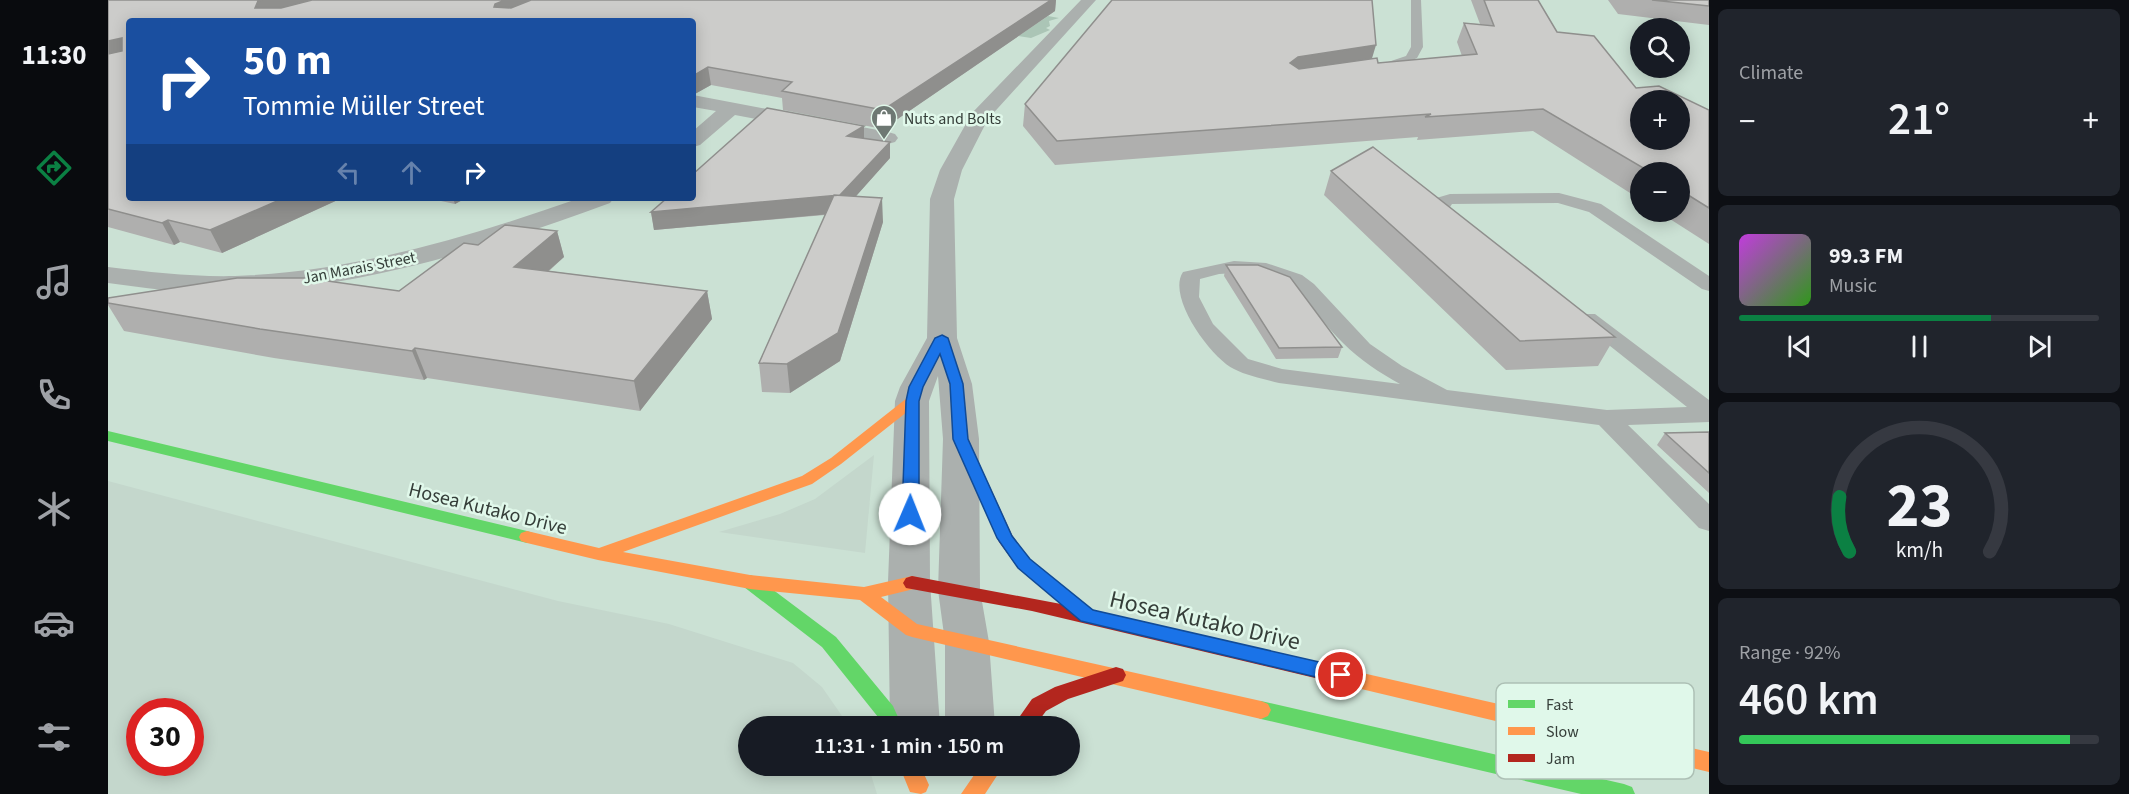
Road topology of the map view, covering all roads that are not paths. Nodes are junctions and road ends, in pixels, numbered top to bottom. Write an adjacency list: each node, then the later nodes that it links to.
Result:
1 (1416, 0): 3 (lane)
2 (1077, 4): 13 (street)
3 (1361, 73)
4 (696, 102): 5 (street)
5 (731, 108): 6 (street); 7 (street)
6 (696, 138)
7 (888, 138)
8 (594, 201): 10 (street, Jan Marais Street)
9 (1471, 232): 11 (lane)
10 (108, 274)
11 (1709, 285)
12 (1576, 311): 16 (lane)
13 (942, 338): 15 (street); 19 (street)
14 (1440, 396): 14 (lane); 17 (lane)
15 (912, 401): 21 (main road); 23 (street)
16 (1709, 413): 17 (lane)
17 (1607, 418): 20 (lane)
18 (108, 436): 21 (main road, Hosea Kutako Drive)
19 (961, 439): 24 (street); 26 (main road)
20 (1709, 521)
21 (598, 555): 22 (main road, Hosea Kutako Drive)
22 (750, 582): 25 (main road, Hosea Kutako Drive); 31 (main road)
23 (909, 582): 24 (main road, Hosea Kutako Drive); 25 (main road, Hosea Kutako Drive); 27 (street)
24 (959, 590): 26 (main road, Hosea Kutako Drive); 28 (street)
25 (864, 594): 27 (main road)
26 (1088, 616): 30 (main road, Hosea Kutako Drive)
27 (912, 630): 28 (main road); 32 (street)
28 (967, 642): 29 (main road); 33 (street)
29 (1118, 675): 34 (main road); 37 (main road)
30 (1496, 712)
31 (888, 716)
32 (915, 716)
33 (970, 716)
34 (1031, 716)
35 (1694, 758): 36 (main road, Hosea Kutako Drive)
36 (1709, 762)
37 (1496, 765)
38 (971, 776): 41 (street)
39 (986, 776): 41 (main road)
40 (1558, 779): 42 (main road)
41 (972, 794)
42 (1624, 794)

